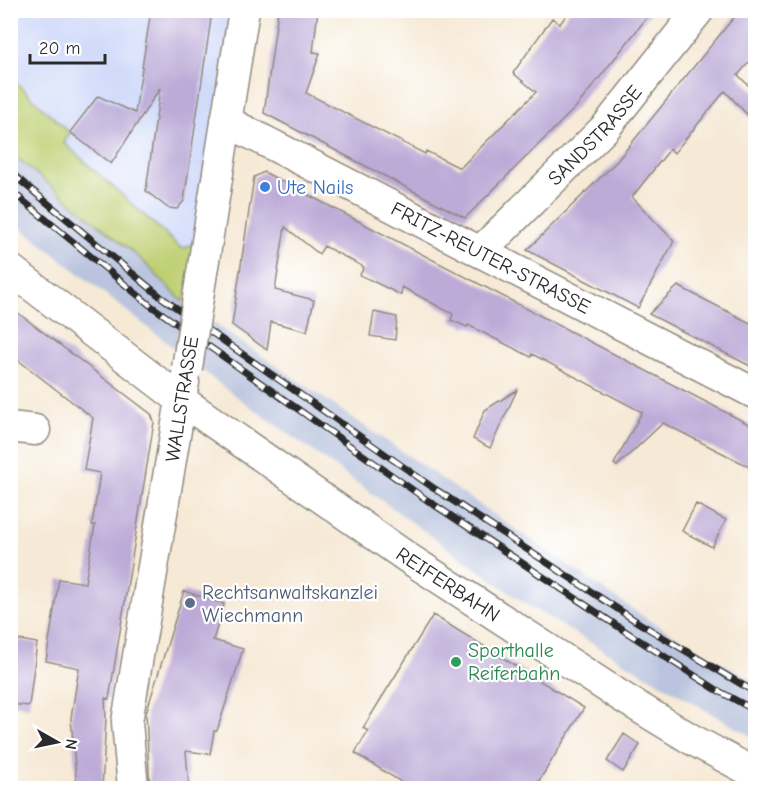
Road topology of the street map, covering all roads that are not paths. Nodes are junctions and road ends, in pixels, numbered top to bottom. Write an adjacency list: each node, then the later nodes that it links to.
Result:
1 (244, 10): 3 (street, WALLSTRASSE)
2 (699, 10): 4 (street, SANDSTRASSE)
3 (226, 121): 4 (street, FRITZ-REUTER-STRASSE); 7 (street, WALLSTRASSE, bridge)
4 (480, 252): 6 (street, FRITZ-REUTER-STRASSE)
5 (10, 269): 7 (street, REIFERBAHN)
6 (756, 394)
7 (181, 400): 8 (street, REIFERBAHN); 9 (street, WALLSTRASSE)
8 (756, 774)
9 (133, 789)

